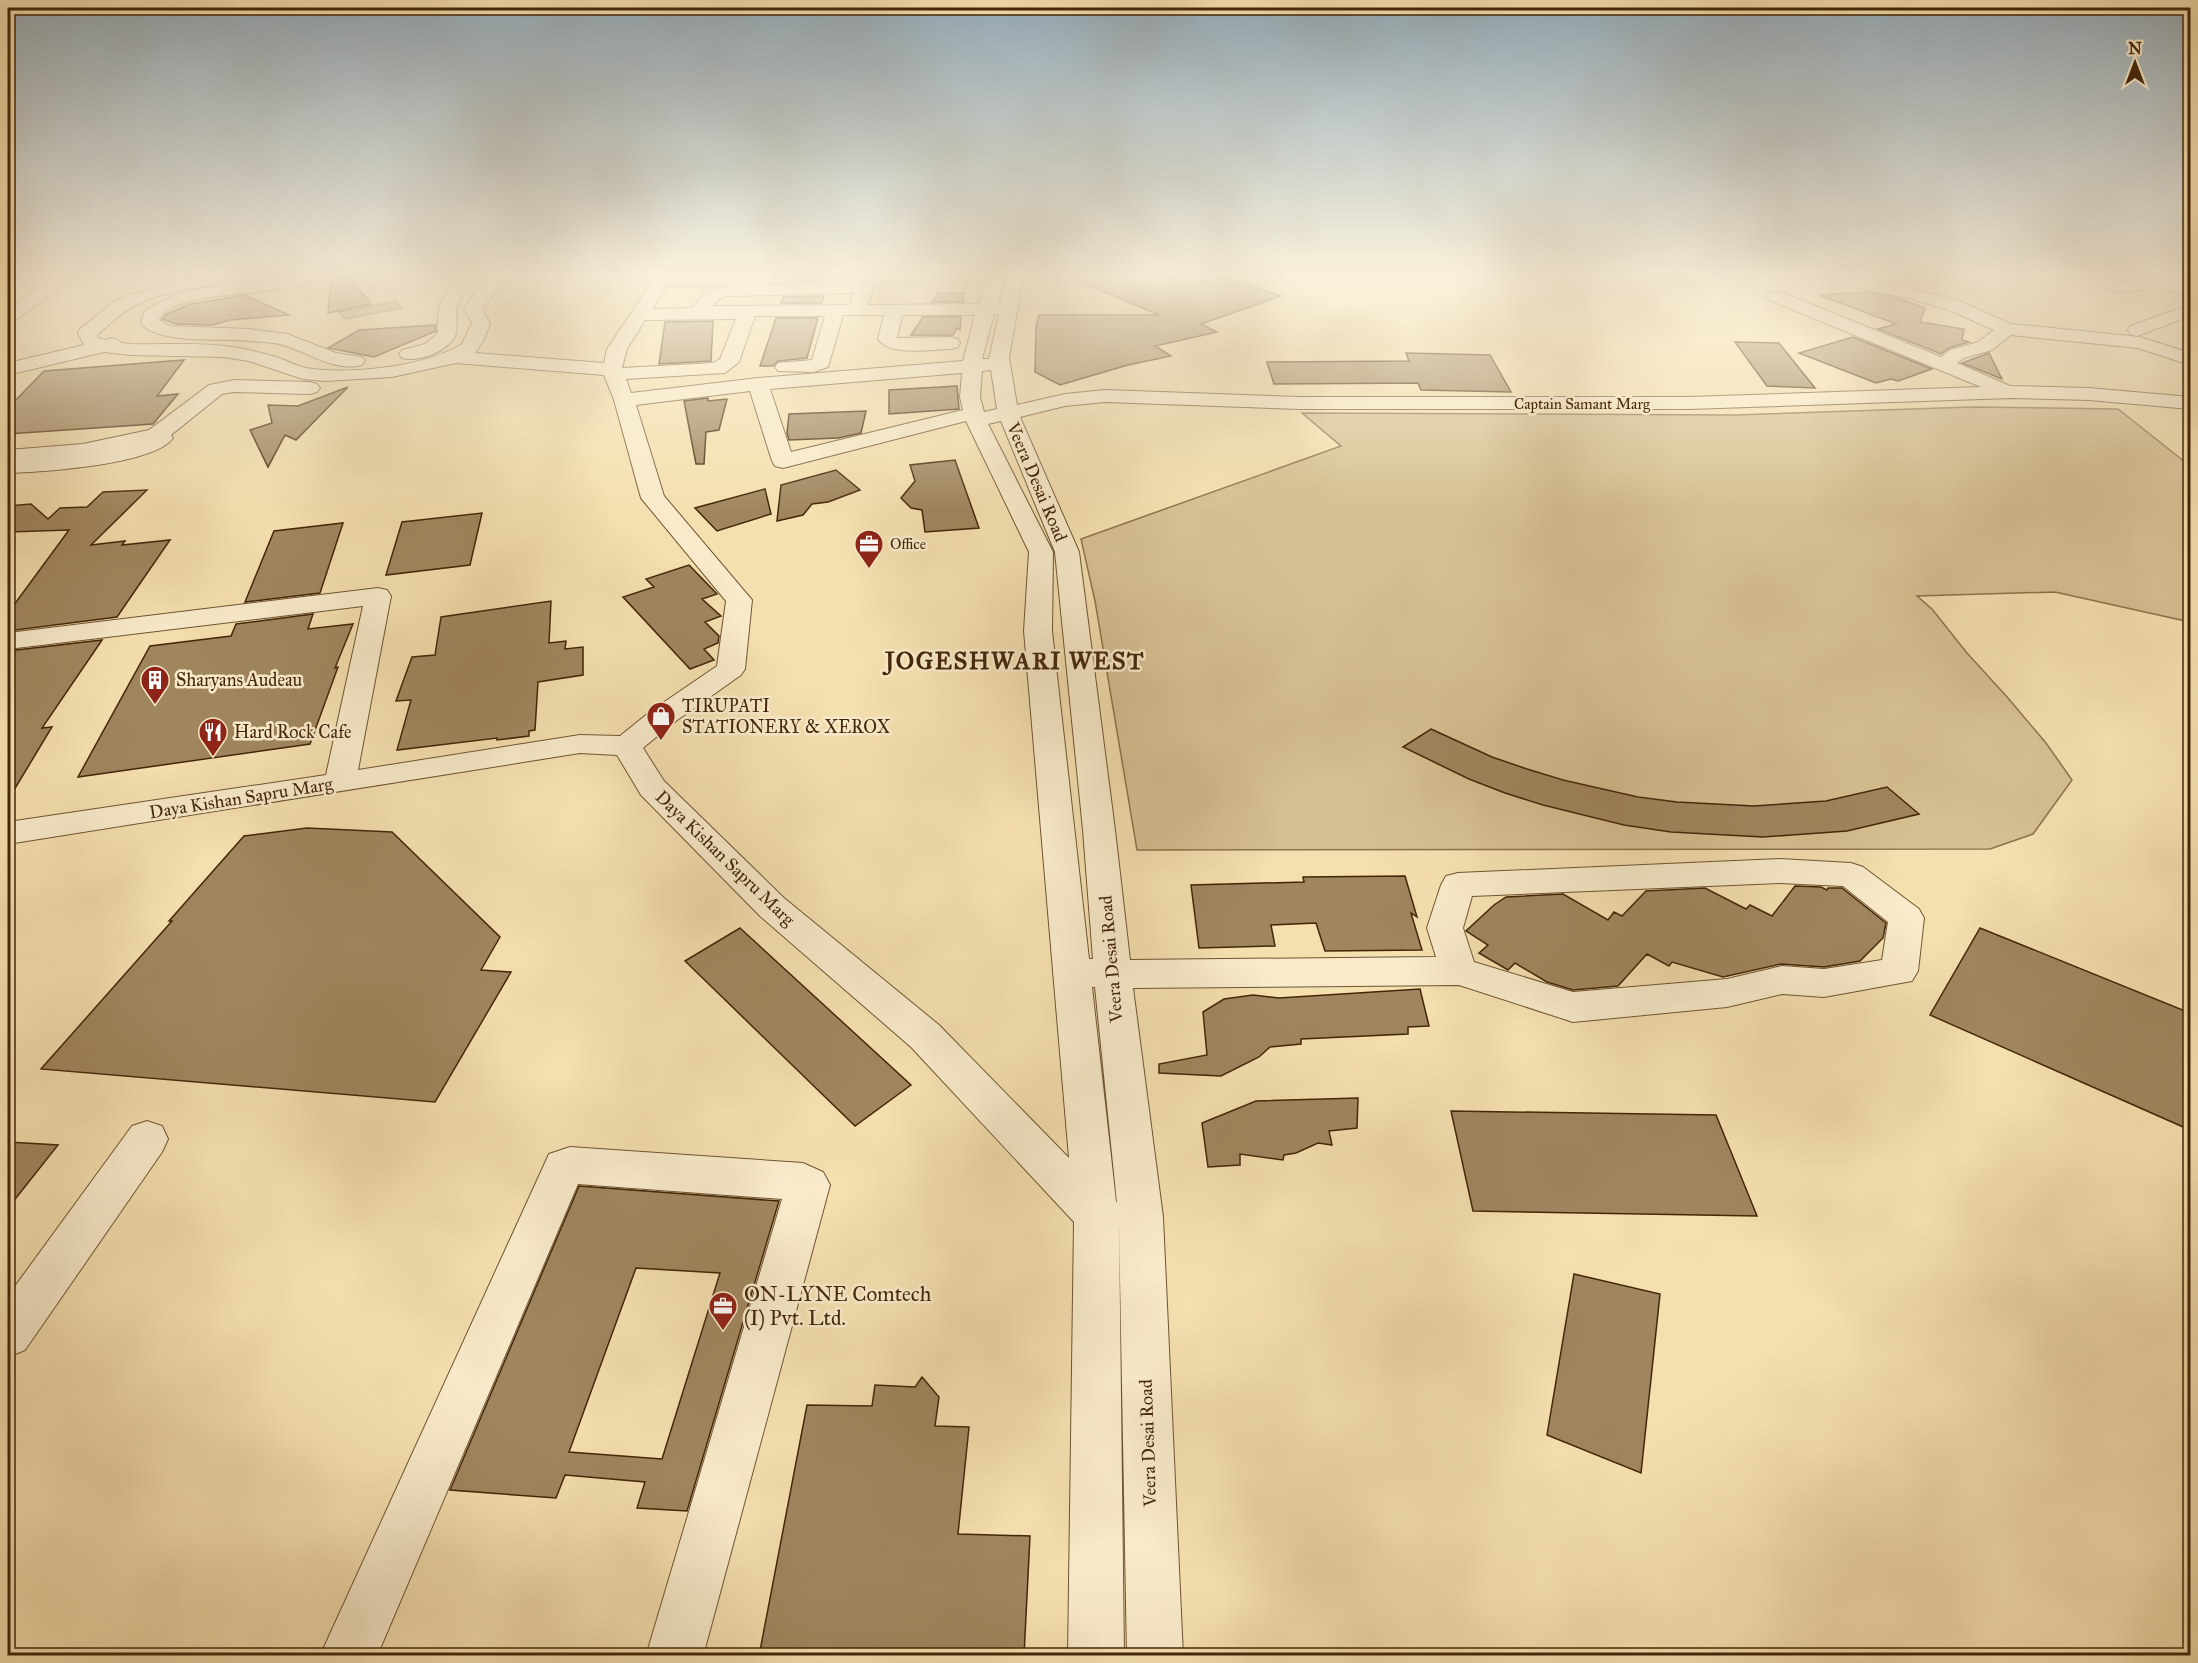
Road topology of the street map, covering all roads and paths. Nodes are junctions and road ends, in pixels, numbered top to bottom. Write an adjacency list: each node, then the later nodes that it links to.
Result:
1 (63, 356): 18 (street)
2 (243, 356): 15 (street)
3 (264, 356): 15 (street)
4 (325, 356): 5 (street)
5 (400, 356)
6 (433, 356): 19 (street)
7 (617, 356): 20 (street)
8 (731, 356): 20 (street)
9 (822, 356): 21 (street)
10 (951, 356): 16 (street)
11 (976, 356): 16 (street, Veera Desai Road)
12 (1923, 356): 17 (street)
13 (1955, 356): 17 (street)
14 (455, 357): 19 (street); 20 (street)
15 (263, 359): 19 (street)
16 (974, 361): 21 (street); 26 (street, Veera Desai Road)
17 (1944, 364): 23 (street)
18 (8, 369)
19 (399, 370)
20 (617, 373): 24 (street)
21 (758, 381): 24 (street); 26 (street, Captain Samant Marg)
22 (313, 388): 27 (street)
23 (2011, 392): 25 (street, Captain Samant Marg); 26 (street, Captain Samant Marg)
24 (624, 400): 32 (street)
25 (2190, 403)
26 (986, 416): 30 (street, Veera Desai Road)
27 (157, 435): 28 (street); 29 (street)
28 (8, 457)
29 (8, 466)
30 (1050, 543): 35 (street, Veera Desai Road); 36 (street)
31 (8, 641): 33 (street)
32 (627, 746): 33 (street, Daya Kishan Sapru Marg); 41 (street, Daya Kishan Sapru Marg)
33 (340, 783): 34 (street, Daya Kishan Sapru Marg)
34 (8, 833)
35 (1102, 862): 36 (street); 39 (street, Veera Desai Road)
36 (1061, 863): 38 (street)
37 (1459, 971): 37 (street); 39 (street)
38 (1072, 973): 39 (street); 41 (street)
39 (1112, 973): 42 (street, Veera Desai Road)
40 (147, 1139): 43 (street)
41 (1096, 1215): 42 (street); 46 (street)
42 (1141, 1216): 47 (street, Veera Desai Road)
43 (8, 1334)
44 (348, 1656): 45 (street)
45 (674, 1656)
46 (1096, 1656)
47 (1155, 1656)

